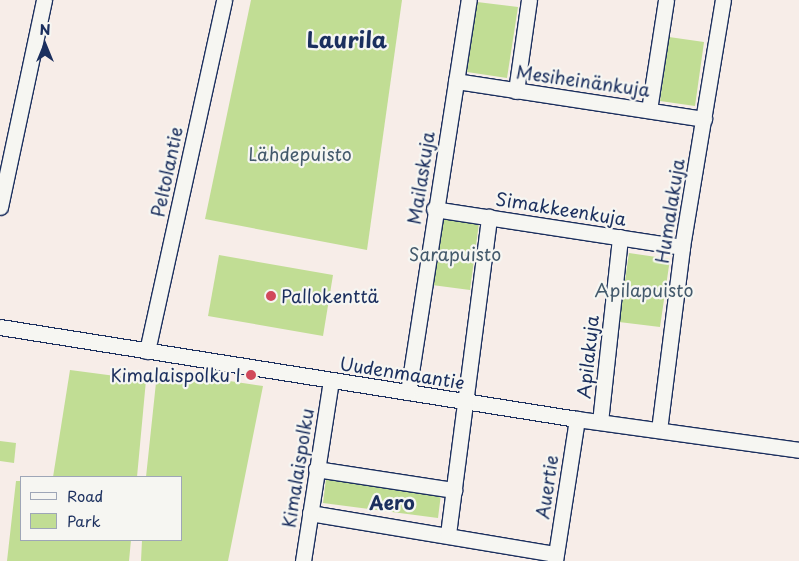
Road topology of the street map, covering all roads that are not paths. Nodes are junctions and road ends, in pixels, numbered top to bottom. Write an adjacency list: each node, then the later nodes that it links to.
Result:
1 (44, 0): 11 (street)
2 (224, 0): 17 (street, Peltolantie)
3 (469, 0): 7 (street, Mailaskuja)
4 (529, 0): 8 (street)
5 (666, 0): 9 (street)
6 (723, 0): 10 (street, Humalakuja)
7 (456, 81): 8 (street, Mesiheinänkuja); 12 (street, Mailaskuja)
8 (516, 91): 9 (street, Mesiheinänkuja)
9 (649, 110): 10 (street, Mesiheinänkuja)
10 (704, 119): 15 (street, Humalakuja)
11 (0, 207)
12 (434, 209): 13 (street, Simakkeenkuja); 19 (street, Mailaskuja)
13 (489, 217): 14 (street, Simakkeenkuja); 20 (street)
14 (620, 237): 15 (street, Simakkeenkuja); 22 (street, Apilakuja)
15 (682, 247): 23 (street, Humalakuja)
16 (0, 327): 17 (street, Uudenmaantie)
17 (147, 351): 18 (street, Uudenmaantie)
18 (331, 381): 19 (street, Uudenmaantie); 25 (street, Kimalaispolku)
19 (408, 392): 20 (street, Uudenmaantie)
20 (466, 401): 21 (street, Uudenmaantie); 26 (street)
21 (577, 419): 22 (street, Uudenmaantie); 29 (street, Auertie)
22 (600, 422): 23 (street, Uudenmaantie)
23 (659, 430): 24 (street, Uudenmaantie)
24 (799, 450)
25 (316, 469): 26 (street); 27 (street, Kimalaispolku)
26 (454, 490): 28 (street)
27 (310, 512): 28 (street); 30 (street, Kimalaispolku)
28 (448, 534): 29 (street)
29 (556, 557)
30 (303, 561)

